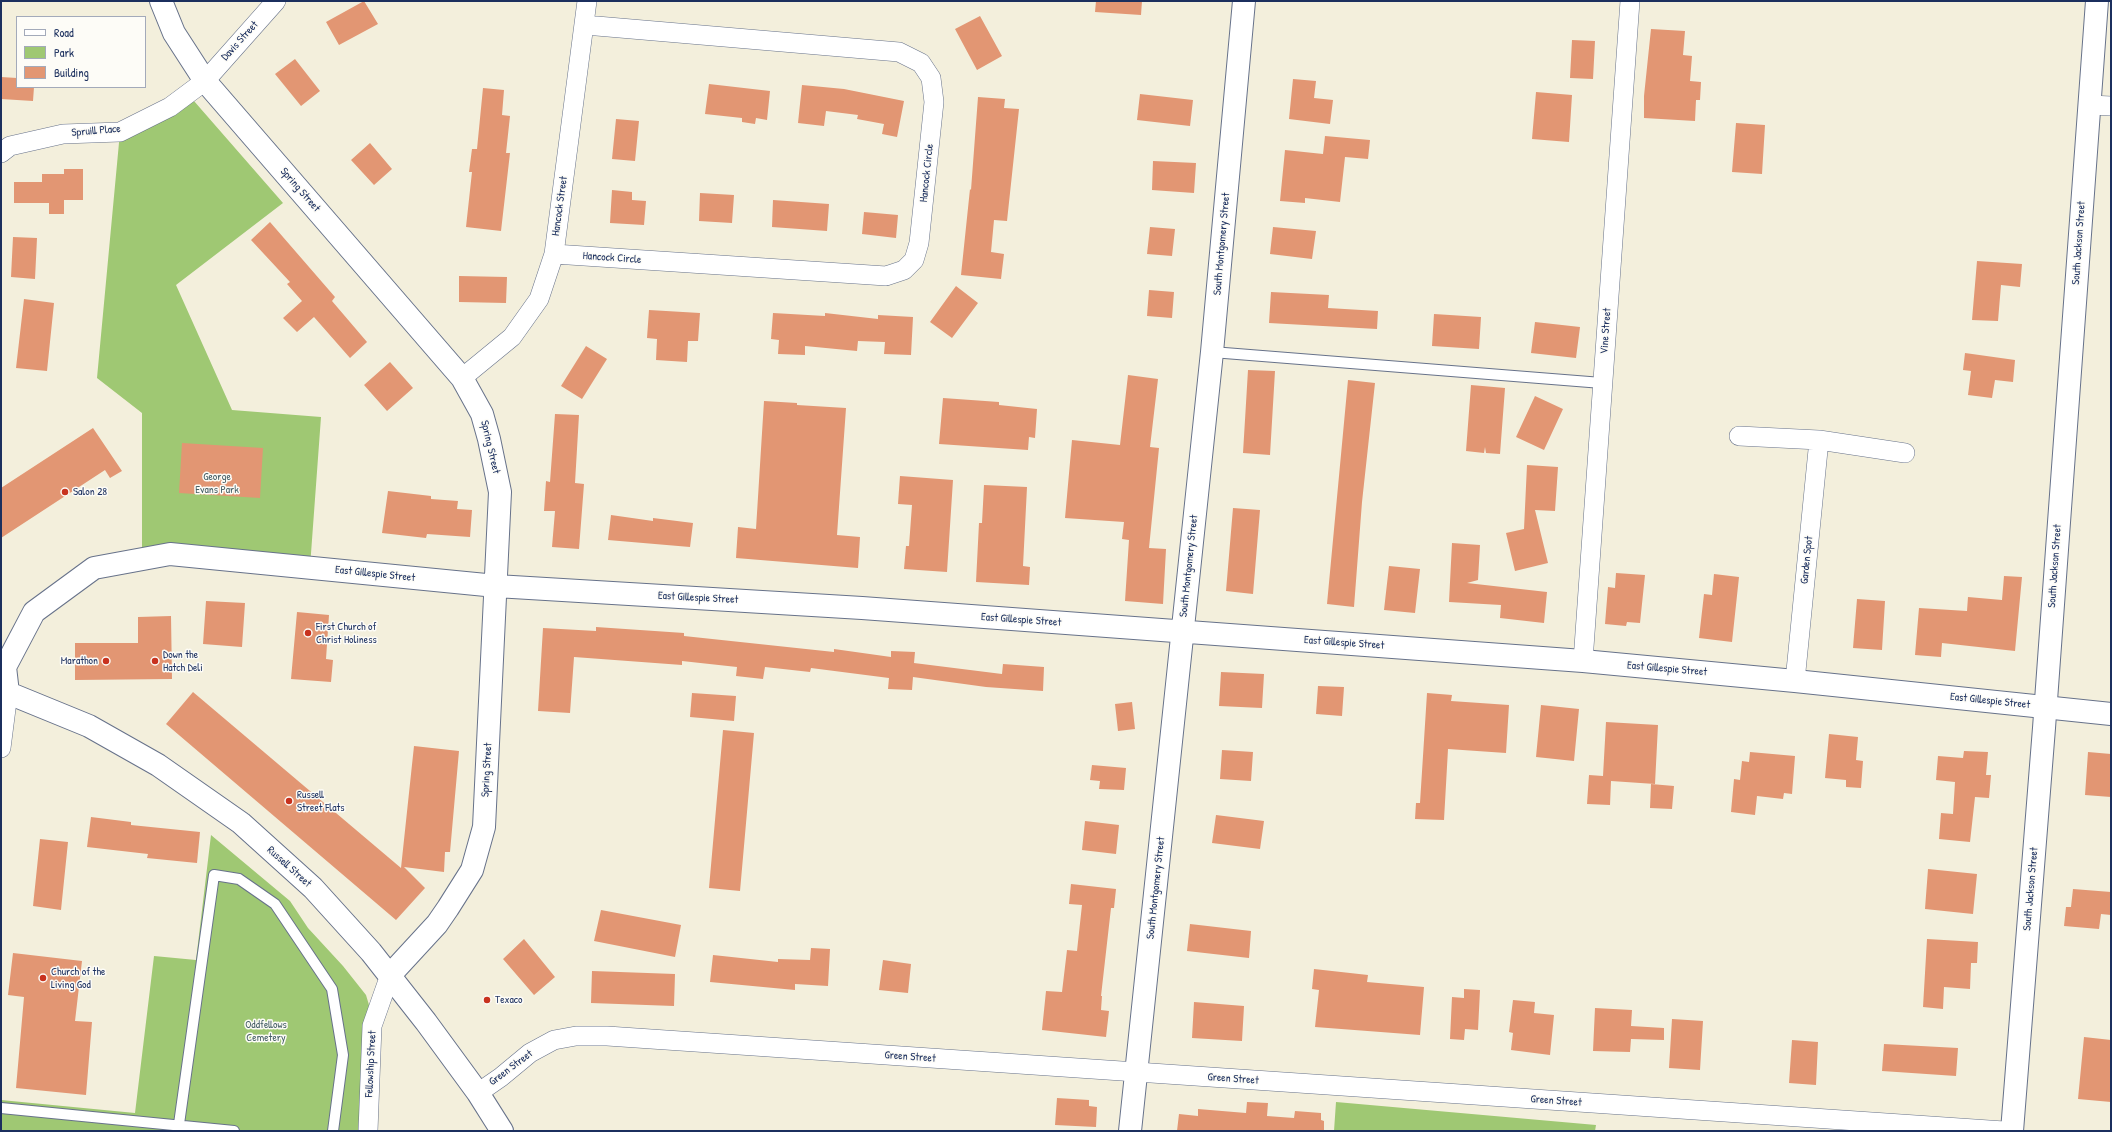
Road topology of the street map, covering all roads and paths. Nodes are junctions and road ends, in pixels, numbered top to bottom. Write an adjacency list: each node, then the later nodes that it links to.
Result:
1 (161, 1): 8 (street, Spring Street)
2 (276, 1): 8 (street, Davis Street)
3 (587, 1): 7 (street, Hancock Street)
4 (1244, 1): 13 (street, South Montgomery Street)
5 (1630, 1): 15 (street, Vine Street)
6 (2097, 1): 9 (street, South Jackson Street)
7 (585, 24): 12 (street, Hancock Street); 12 (street, Hancock Circle)
8 (205, 81): 11 (street, Spruill Place); 14 (street, Spring Street)
9 (2090, 105): 10 (street); 24 (street, South Jackson Street)
10 (2111, 106)
11 (1, 153)
12 (554, 254): 14 (street, Hancock Street)
13 (1212, 352): 15 (lane); 20 (street, South Montgomery Street)
14 (462, 378): 19 (street, Spring Street)
15 (1602, 383): 21 (street, Vine Street)
16 (1739, 436): 17 (street)
17 (1819, 440): 18 (street); 22 (street, Garden Spot)
18 (1905, 453)
19 (496, 586): 20 (street, East Gillespie Street); 23 (street, East Gillespie Street); 27 (street, Spring Street)
20 (1182, 631): 21 (street, East Gillespie Street); 28 (street, South Montgomery Street)
21 (1583, 661): 22 (street, East Gillespie Street)
22 (1795, 680): 24 (street, East Gillespie Street)
23 (4, 692): 26 (street); 27 (street, Russell Street)
24 (2044, 706): 25 (street, East Gillespie Street); 38 (street, South Jackson Street)
25 (2111, 714)
26 (1, 748)
27 (390, 975): 29 (street, Russell Street); 34 (street, Fellowship Street)
28 (1136, 1073): 29 (street, Green Street); 36 (street, South Montgomery Street); 37 (street, Green Street)
29 (478, 1092): 35 (street, Russell Street)
30 (1, 1108): 31 (lane)
31 (178, 1128): 32 (lane); 33 (lane)
32 (234, 1131)
33 (333, 1131)
34 (368, 1131)
35 (502, 1131)
36 (1130, 1131)
37 (2004, 1131)
38 (2012, 1131)

